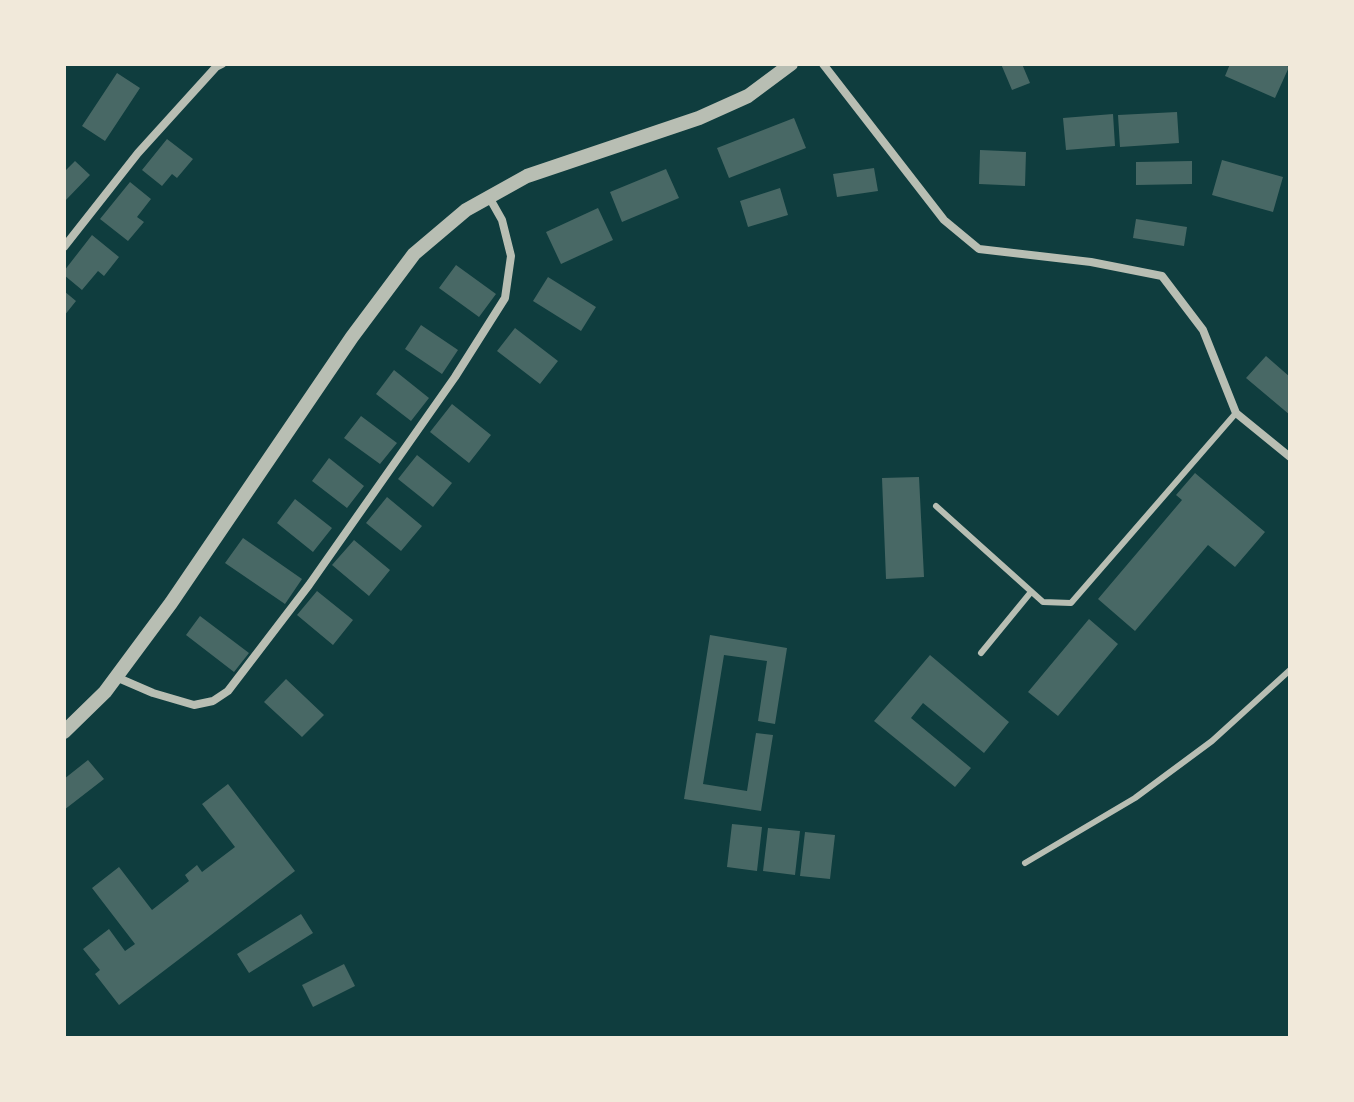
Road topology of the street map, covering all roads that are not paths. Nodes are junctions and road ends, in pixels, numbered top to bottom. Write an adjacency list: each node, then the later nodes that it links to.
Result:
1 (222, 64): 5 (street)
2 (791, 64): 4 (street)
3 (823, 64): 6 (street)
4 (489, 197): 12 (street); 12 (street)
5 (64, 247)
6 (1236, 413): 7 (street); 9 (lane)
7 (1290, 457)
8 (936, 506): 9 (lane)
9 (1031, 592): 10 (lane)
10 (981, 653)
11 (1290, 670): 14 (lane)
12 (116, 677): 13 (street)
13 (64, 732)
14 (1025, 863)

